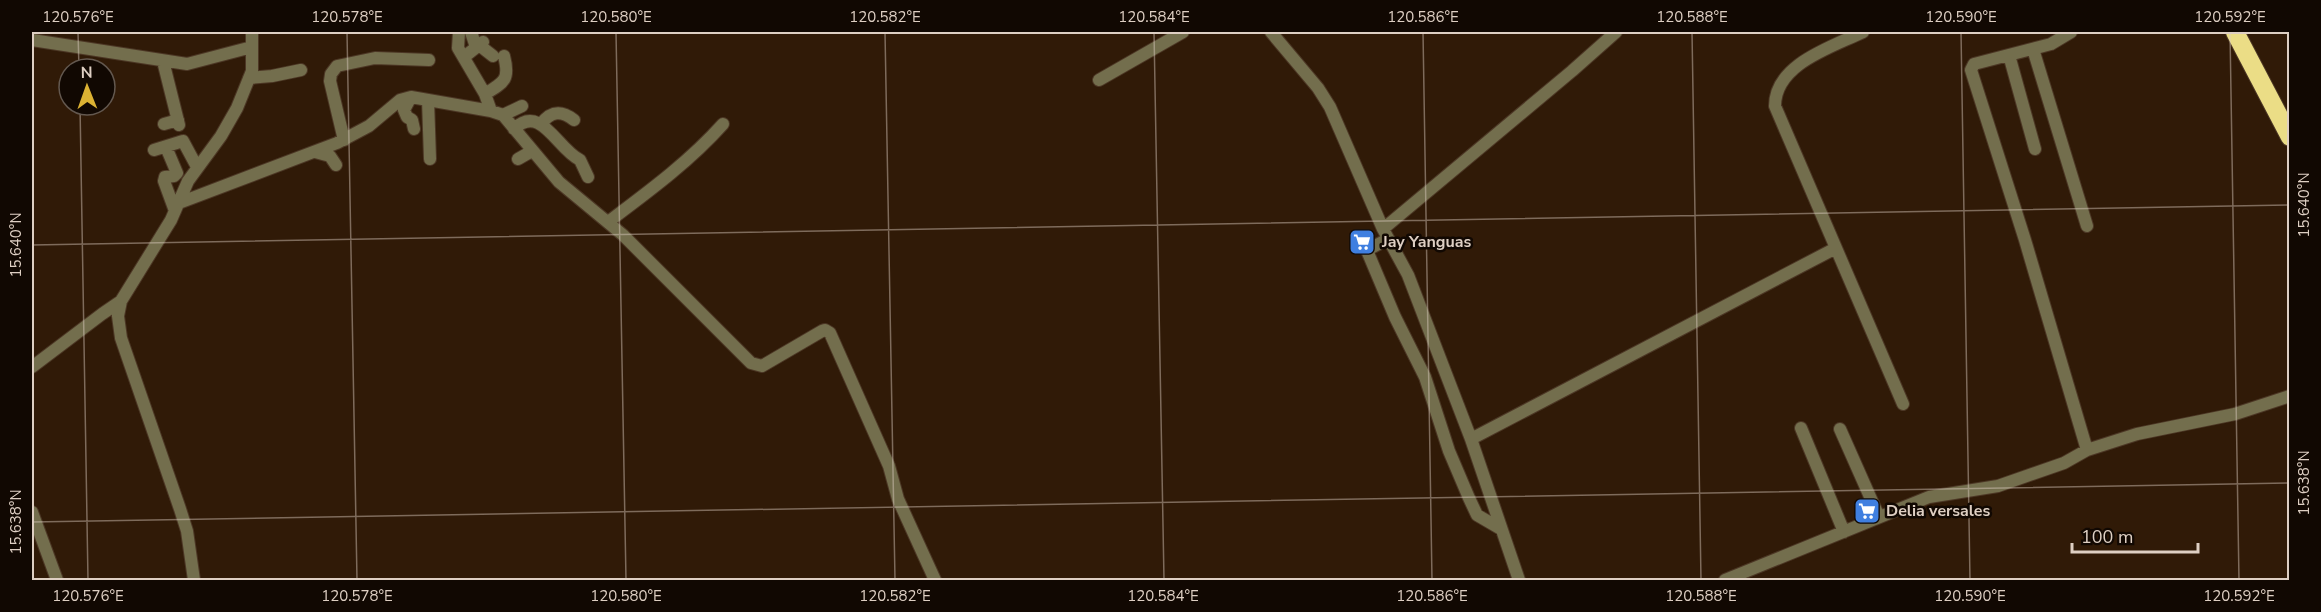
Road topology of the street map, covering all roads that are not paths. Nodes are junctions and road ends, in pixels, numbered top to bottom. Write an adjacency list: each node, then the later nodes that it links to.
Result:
1 (252, 32): 12 (street)
2 (459, 32): 15 (street)
3 (471, 32): 11 (street)
4 (1183, 32): 20 (street)
5 (1271, 32): 45 (street)
6 (1616, 32): 45 (street)
7 (1863, 32): 46 (street)
8 (2069, 32): 13 (street)
9 (2235, 32): 32 (highway)
10 (32, 40): 16 (street)
11 (479, 45): 15 (street); 21 (street)
12 (252, 47): 16 (street); 19 (street)
13 (2033, 49): 14 (street); 44 (street)
14 (2009, 56): 34 (street); 54 (street)
15 (464, 57): 21 (street)
16 (163, 60): 27 (street)
17 (429, 60): 33 (street)
18 (301, 70): 19 (street)
19 (249, 78): 40 (street)
20 (1099, 80)
21 (485, 94): 25 (street)
22 (411, 97): 23 (street); 30 (street); 33 (street)
23 (428, 100): 25 (street); 37 (street)
24 (522, 106): 25 (street)
25 (497, 113): 31 (street)
26 (574, 120): 28 (street)
27 (164, 124)
28 (541, 124): 31 (street); 41 (street)
29 (723, 124): 43 (street)
30 (414, 129)
31 (514, 129): 36 (street)
32 (2289, 137)
33 (344, 140): 35 (street)
34 (2035, 149)
35 (315, 152): 39 (street); 42 (street)
36 (532, 152): 38 (street); 43 (street)
37 (430, 159)
38 (518, 159)
39 (336, 165)
40 (197, 167): 42 (street); 42 (street)
41 (588, 177)
42 (177, 207): 47 (street)
43 (608, 222): 61 (street)
44 (2087, 226)
45 (1385, 234): 53 (street); 57 (street)
46 (1836, 248): 50 (street); 53 (street)
47 (122, 301): 48 (street); 60 (street)
48 (32, 367)
49 (2289, 396): 54 (street)
50 (1903, 404)
51 (1801, 428): 58 (street)
52 (1840, 429): 56 (street)
53 (1471, 439): 57 (street)
54 (2087, 450): 56 (street)
55 (32, 512): 59 (street)
56 (1879, 517): 58 (street)
57 (1501, 529): 62 (street)
58 (1844, 531): 63 (street)
59 (57, 580)
60 (194, 580)
61 (935, 580)
62 (1519, 580)
63 (1725, 580)

